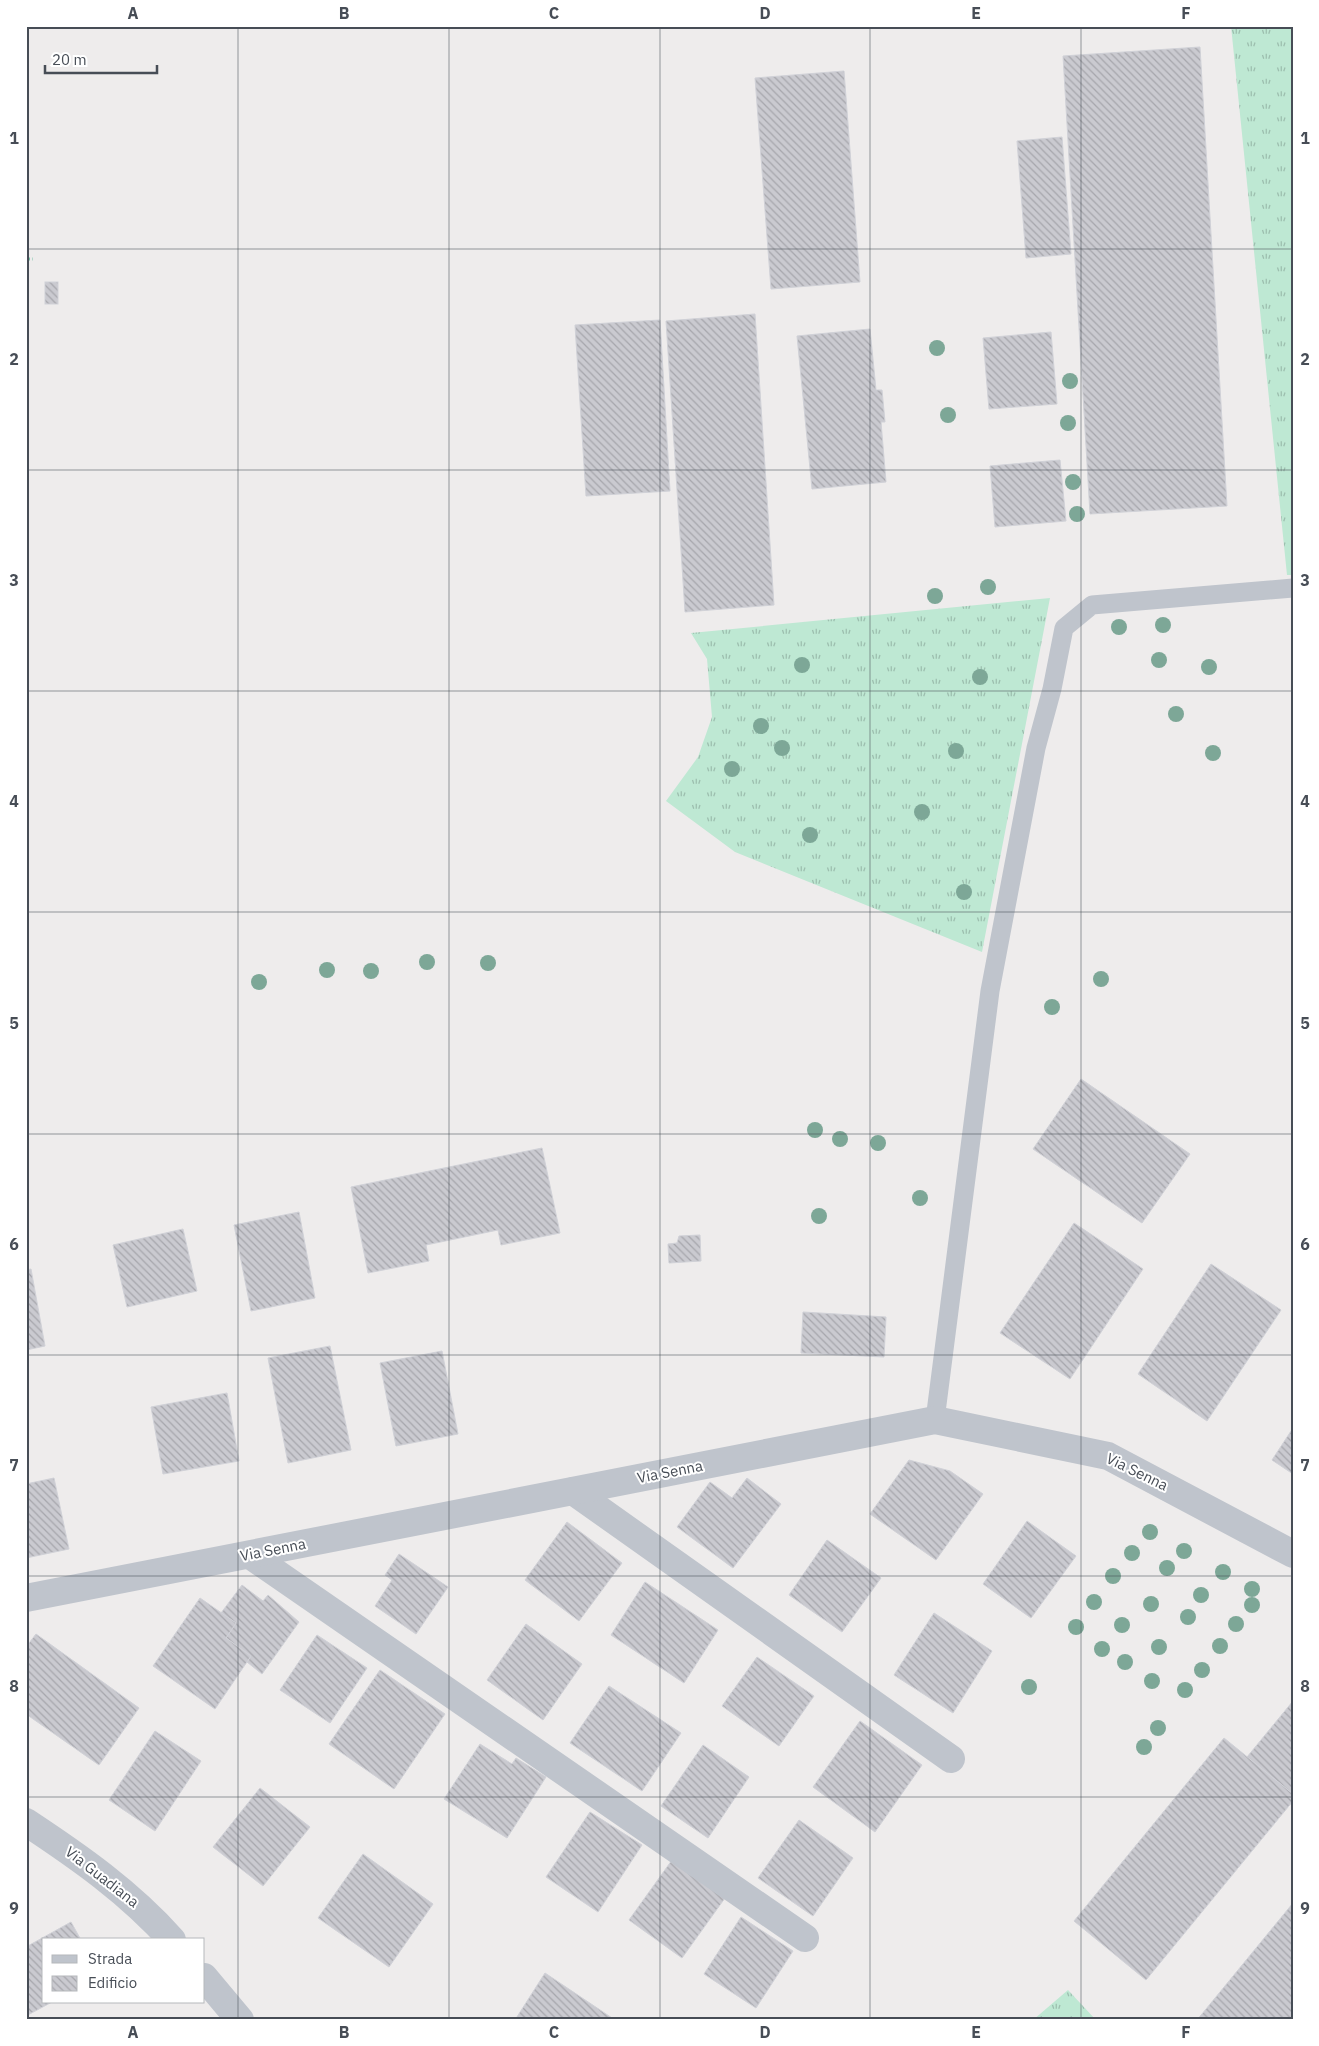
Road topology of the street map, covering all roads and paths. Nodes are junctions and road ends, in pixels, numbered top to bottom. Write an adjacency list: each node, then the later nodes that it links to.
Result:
1 (26, 259): 2 (path)
2 (33, 259)
3 (1293, 588): 4 (lane)
4 (935, 1420): 5 (street, Via Senna); 6 (street, Via Senna)
5 (573, 1491): 7 (street, Via Senna); 9 (street)
6 (1293, 1554)
7 (250, 1555): 8 (street, Via Senna); 12 (street)
8 (26, 1598)
9 (951, 1759)
10 (26, 1822): 11 (street, Via Guadiana)
11 (170, 1938)
12 (805, 1938)
13 (205, 1978): 14 (street)
14 (240, 2020)

